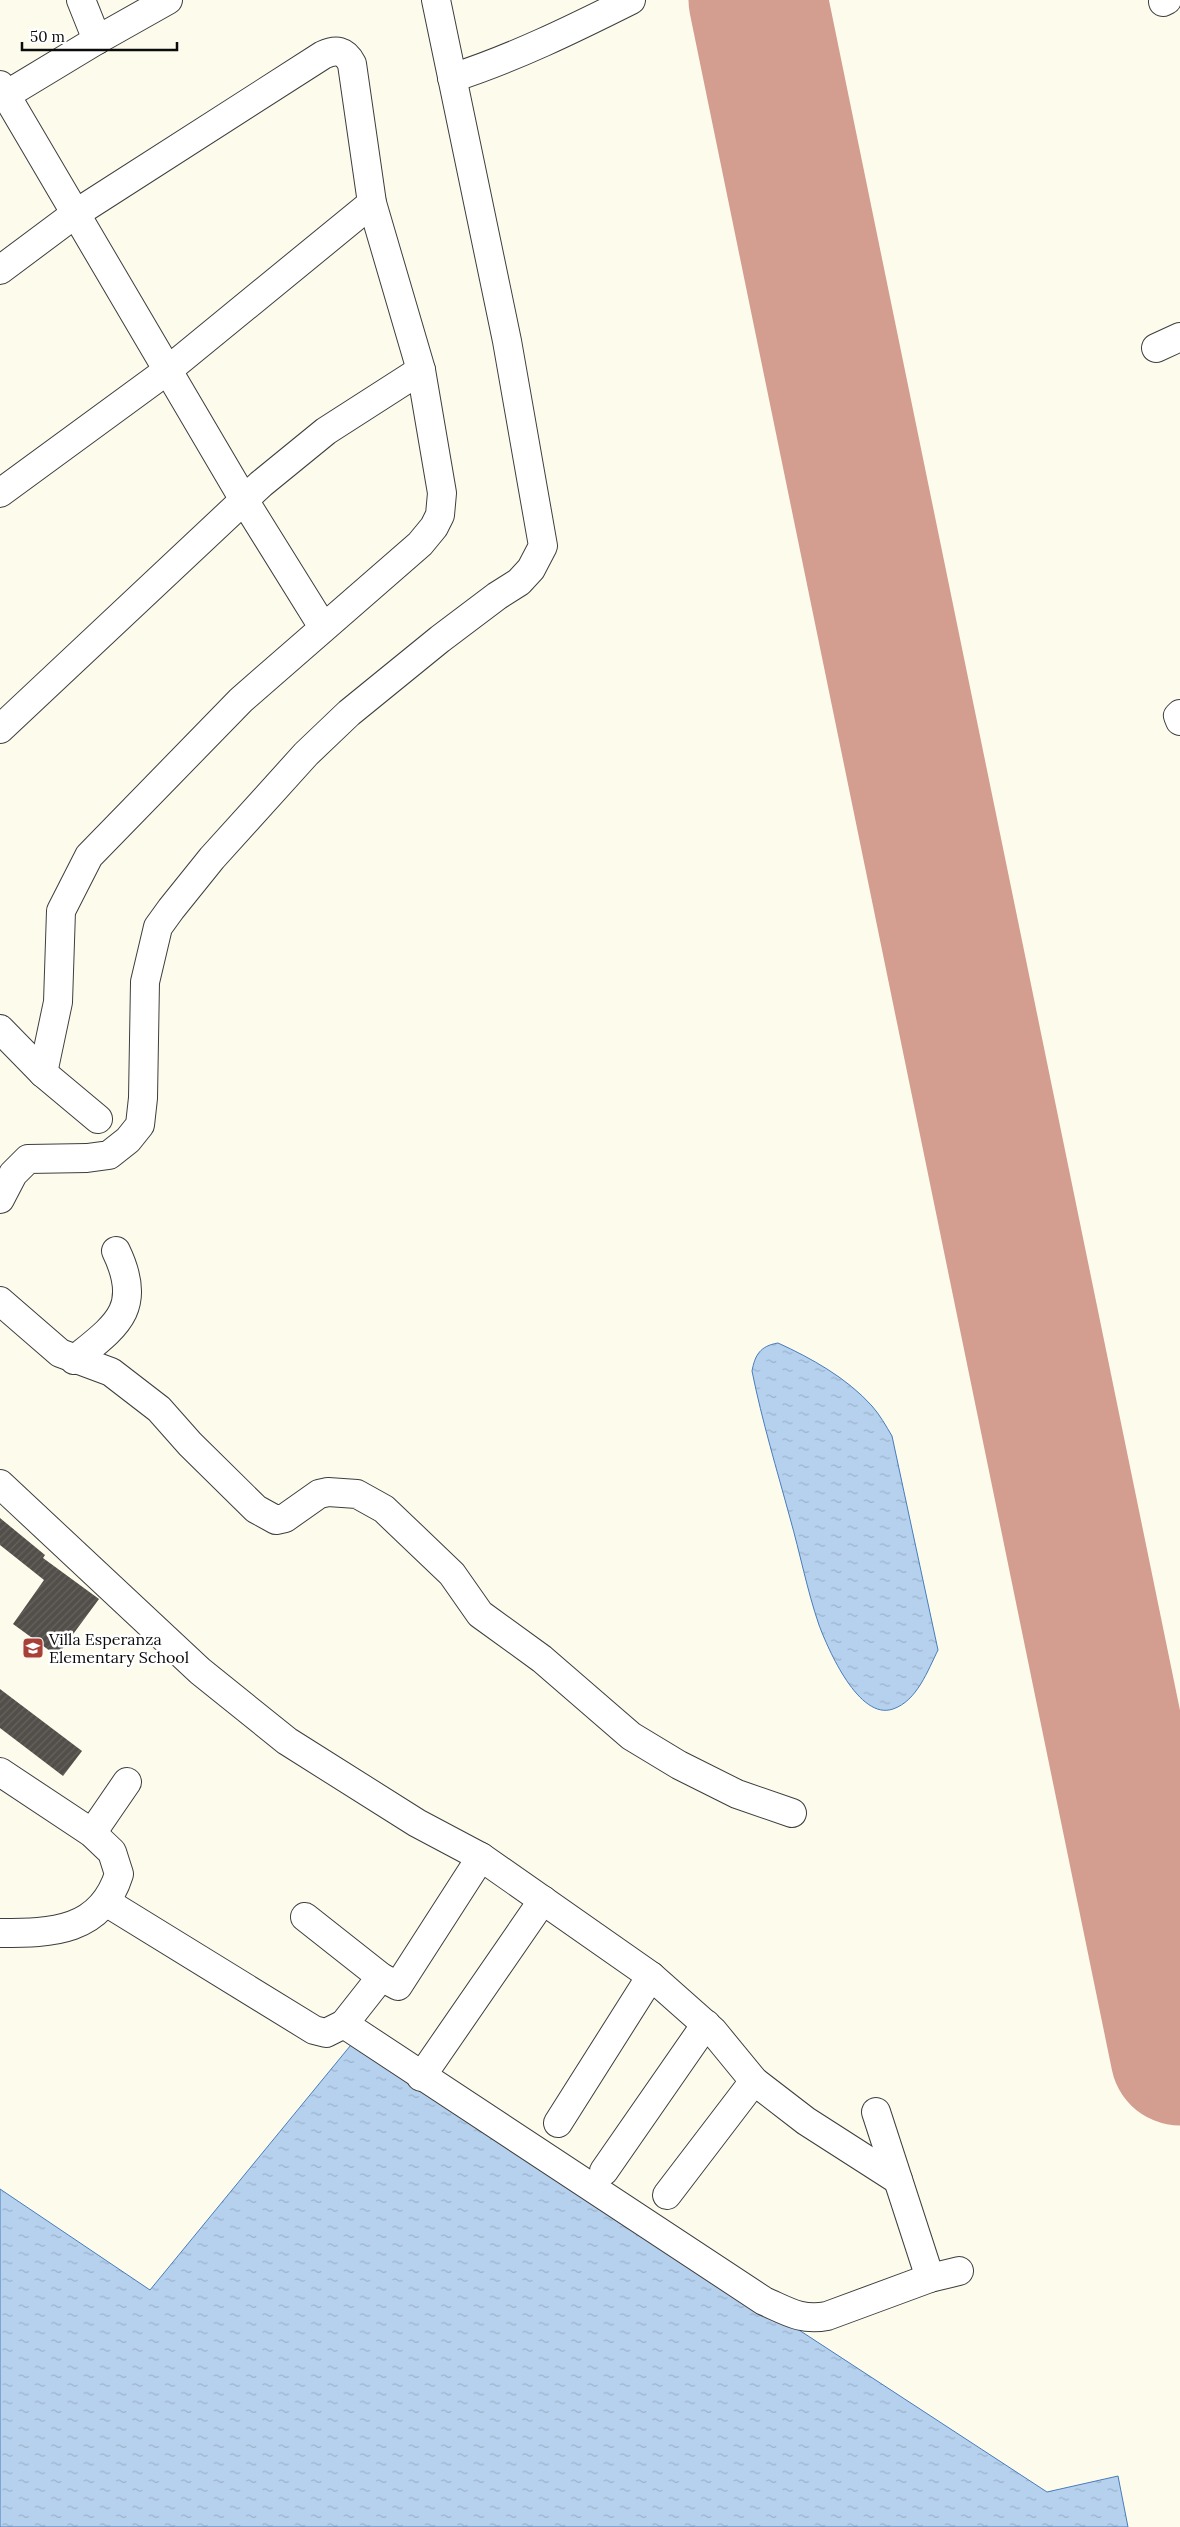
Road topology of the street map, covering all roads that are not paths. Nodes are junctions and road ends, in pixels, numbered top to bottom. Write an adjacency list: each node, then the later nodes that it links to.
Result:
1 (81, 0): 5 (street)
2 (168, 0): 5 (street)
3 (436, 0): 6 (street)
4 (631, 0): 6 (street)
5 (96, 40): 7 (street)
6 (452, 78): 22 (street)
7 (3, 90): 9 (street)
8 (372, 203): 9 (street); 11 (street); 12 (street)
9 (75, 214): 10 (street); 11 (street)
10 (0, 270)
11 (168, 370): 13 (street); 14 (street)
12 (421, 370): 14 (street); 15 (street)
13 (0, 493)
14 (244, 500): 15 (street); 18 (street)
15 (323, 626): 20 (street)
16 (1180, 714): 17 (street)
17 (1180, 721)
18 (0, 729)
19 (0, 1029): 20 (street)
20 (43, 1072): 21 (street)
21 (98, 1119)
22 (0, 1199)
23 (116, 1251): 25 (street)
24 (0, 1301): 25 (street)
25 (74, 1360): 29 (street)
26 (0, 1484): 31 (street)
27 (0, 1772): 30 (street)
28 (126, 1782): 30 (street)
29 (792, 1813)
30 (92, 1833): 33 (street)
31 (481, 1857): 32 (street); 37 (street)
32 (542, 1900): 36 (street); 40 (street)
33 (106, 1902): 35 (street); 38 (street)
34 (306, 1917): 37 (street)
35 (0, 1933)
36 (651, 1976): 39 (street); 43 (street)
37 (382, 1977): 38 (street)
38 (344, 2024): 40 (street)
39 (706, 2024): 41 (street); 44 (street)
40 (421, 2077): 48 (street)
41 (754, 2082): 45 (street); 46 (street)
42 (876, 2112): 45 (street)
43 (558, 2123)
44 (604, 2171)
45 (898, 2180): 48 (street)
46 (668, 2195)
47 (959, 2271): 48 (street)
48 (930, 2278)

